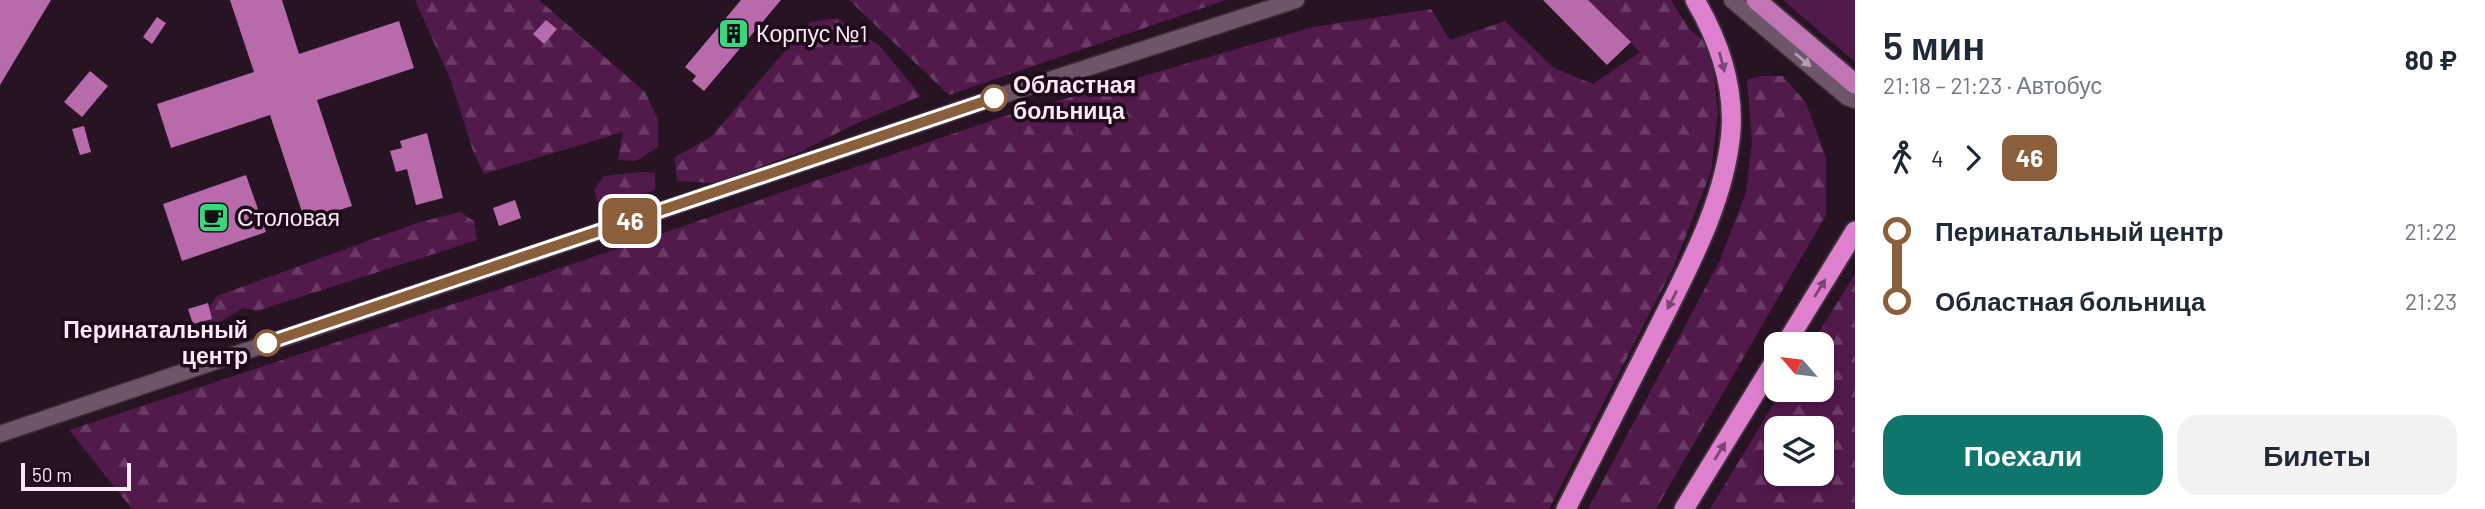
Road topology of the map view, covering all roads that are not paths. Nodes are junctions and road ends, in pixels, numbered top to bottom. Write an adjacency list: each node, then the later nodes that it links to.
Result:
1 (1296, 0): 10 (street)
2 (1695, 0): 11 (highway, one-way to 11)
3 (1732, 0): 6 (street, one-way to 6)
4 (1756, 0): 5 (main road)
5 (1855, 84)
6 (1855, 100)
7 (1855, 231): 8 (highway, one-way to 7)
8 (1793, 332)
9 (1764, 379): 12 (highway, one-way to 9)
10 (0, 434)
11 (1566, 509)
12 (1684, 509)

